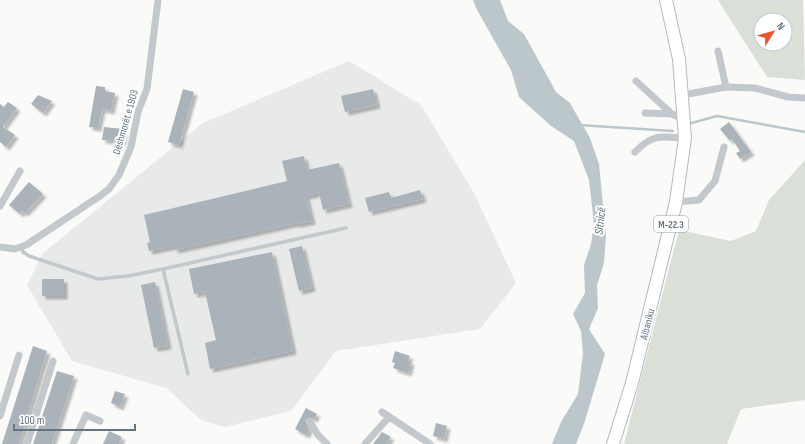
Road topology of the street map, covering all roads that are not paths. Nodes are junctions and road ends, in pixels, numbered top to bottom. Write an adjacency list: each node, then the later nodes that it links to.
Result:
1 (158, 0): 19 (street, Dëshmorët e 1903)
2 (666, 0): 6 (main road, Albaniku / M-22.3)
3 (718, 51): 5 (street)
4 (636, 81): 9 (street)
5 (726, 87): 6 (street); 7 (street)
6 (683, 95): 10 (main road, Albaniku / M-22.3)
7 (805, 98)
8 (645, 113): 9 (street)
9 (672, 114): 10 (street)
10 (685, 120): 11 (main road, Albaniku / M-22.3)
11 (685, 138): 13 (street); 15 (main road, Albaniku / M-22.3)
12 (724, 148): 15 (street)
13 (635, 152)
14 (20, 171): 16 (street)
15 (676, 202): 34 (main road, Albaniku / M-22.3)
16 (0, 206)
17 (346, 228): 20 (lane)
18 (0, 247): 19 (street)
19 (21, 247): 20 (lane)
20 (164, 268): 23 (lane)
21 (18, 355): 25 (street)
22 (53, 361): 29 (street)
23 (188, 374)
24 (382, 412): 26 (street)
25 (0, 416)
26 (389, 417): 32 (street); 33 (street)
27 (100, 421): 30 (street)
28 (310, 422): 31 (street)
29 (27, 444)
30 (73, 444)
31 (327, 444)
32 (365, 444)
33 (430, 444)
34 (613, 444)

